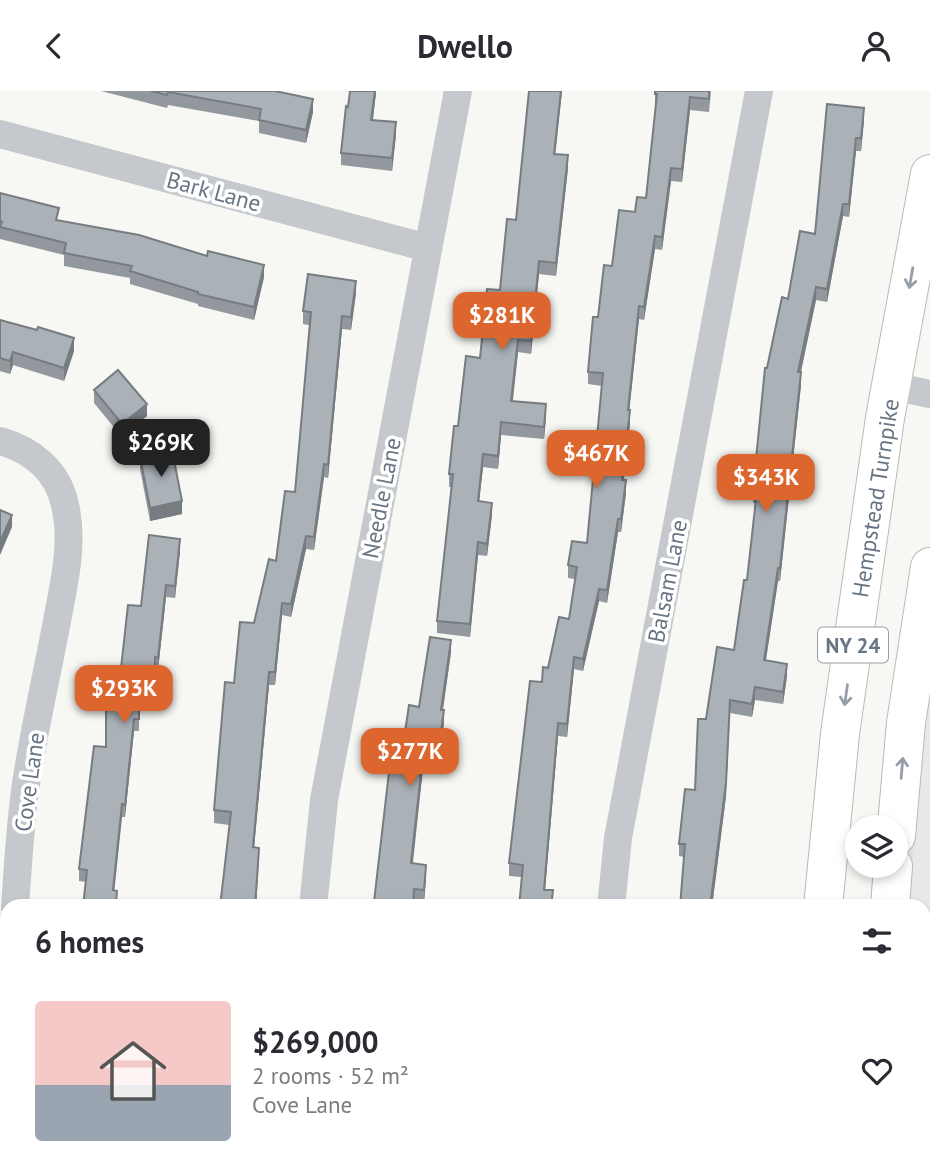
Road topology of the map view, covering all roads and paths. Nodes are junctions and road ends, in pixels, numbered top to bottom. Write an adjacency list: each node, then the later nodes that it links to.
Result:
1 (458, 91): 5 (street, Needle Lane)
2 (759, 91): 14 (street, Balsam Lane)
3 (0, 134): 5 (street, Bark Lane)
4 (930, 174): 6 (main road, Hempstead Turnpike / NY 24, one-way to 6)
5 (428, 249): 13 (street, Needle Lane)
6 (892, 386): 7 (street); 15 (main road, Hempstead Turnpike / NY 24, one-way to 15)
7 (930, 394)
8 (0, 441): 12 (street, Cove Lane)
9 (930, 567): 10 (main road, NY 24, one-way to 9)
10 (898, 815)
11 (892, 878): 16 (main road)
12 (16, 899)
13 (314, 899)
14 (612, 899)
15 (824, 899)
16 (891, 899)

